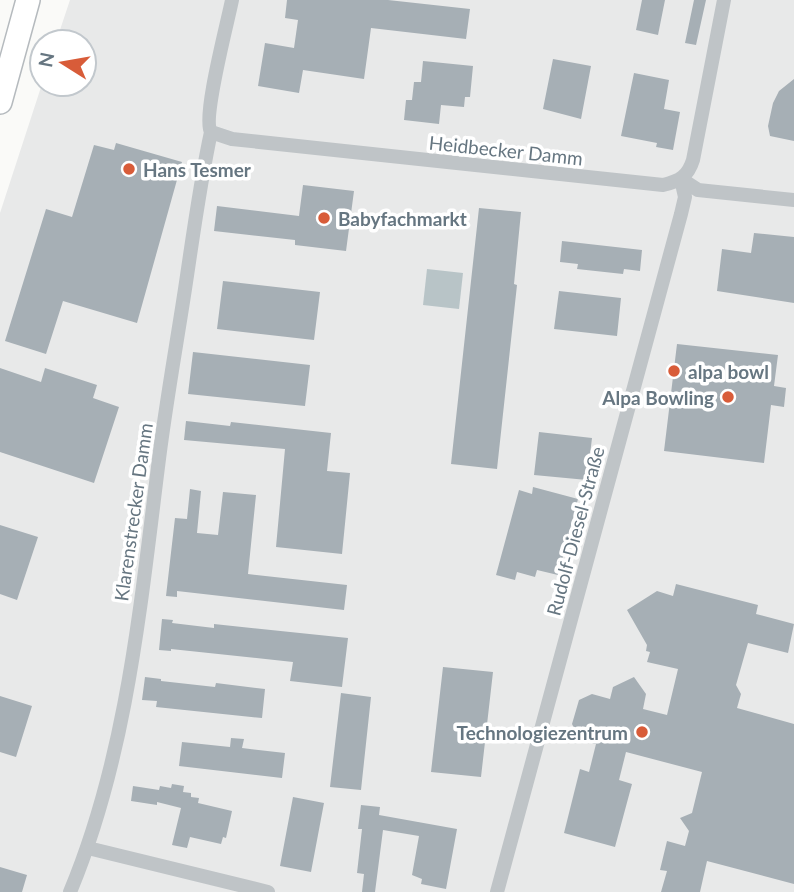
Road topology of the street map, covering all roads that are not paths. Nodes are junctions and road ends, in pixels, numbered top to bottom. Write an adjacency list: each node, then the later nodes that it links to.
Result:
1 (28, 0): 5 (main road)
2 (41, 0): 5 (main road)
3 (232, 0): 6 (street, Klarenstrecker Damm)
4 (724, 0): 7 (street)
5 (2, 95)
6 (211, 132): 7 (street, Heidbecker Damm); 9 (street, Klarenstrecker Damm)
7 (681, 179): 8 (street, Heidbecker Damm); 12 (street, Rudolf-Diesel-Straße)
8 (794, 200)
9 (88, 848): 10 (street, Klarenstrecker Damm); 11 (street)
10 (70, 892)
11 (268, 892)
12 (497, 892)

